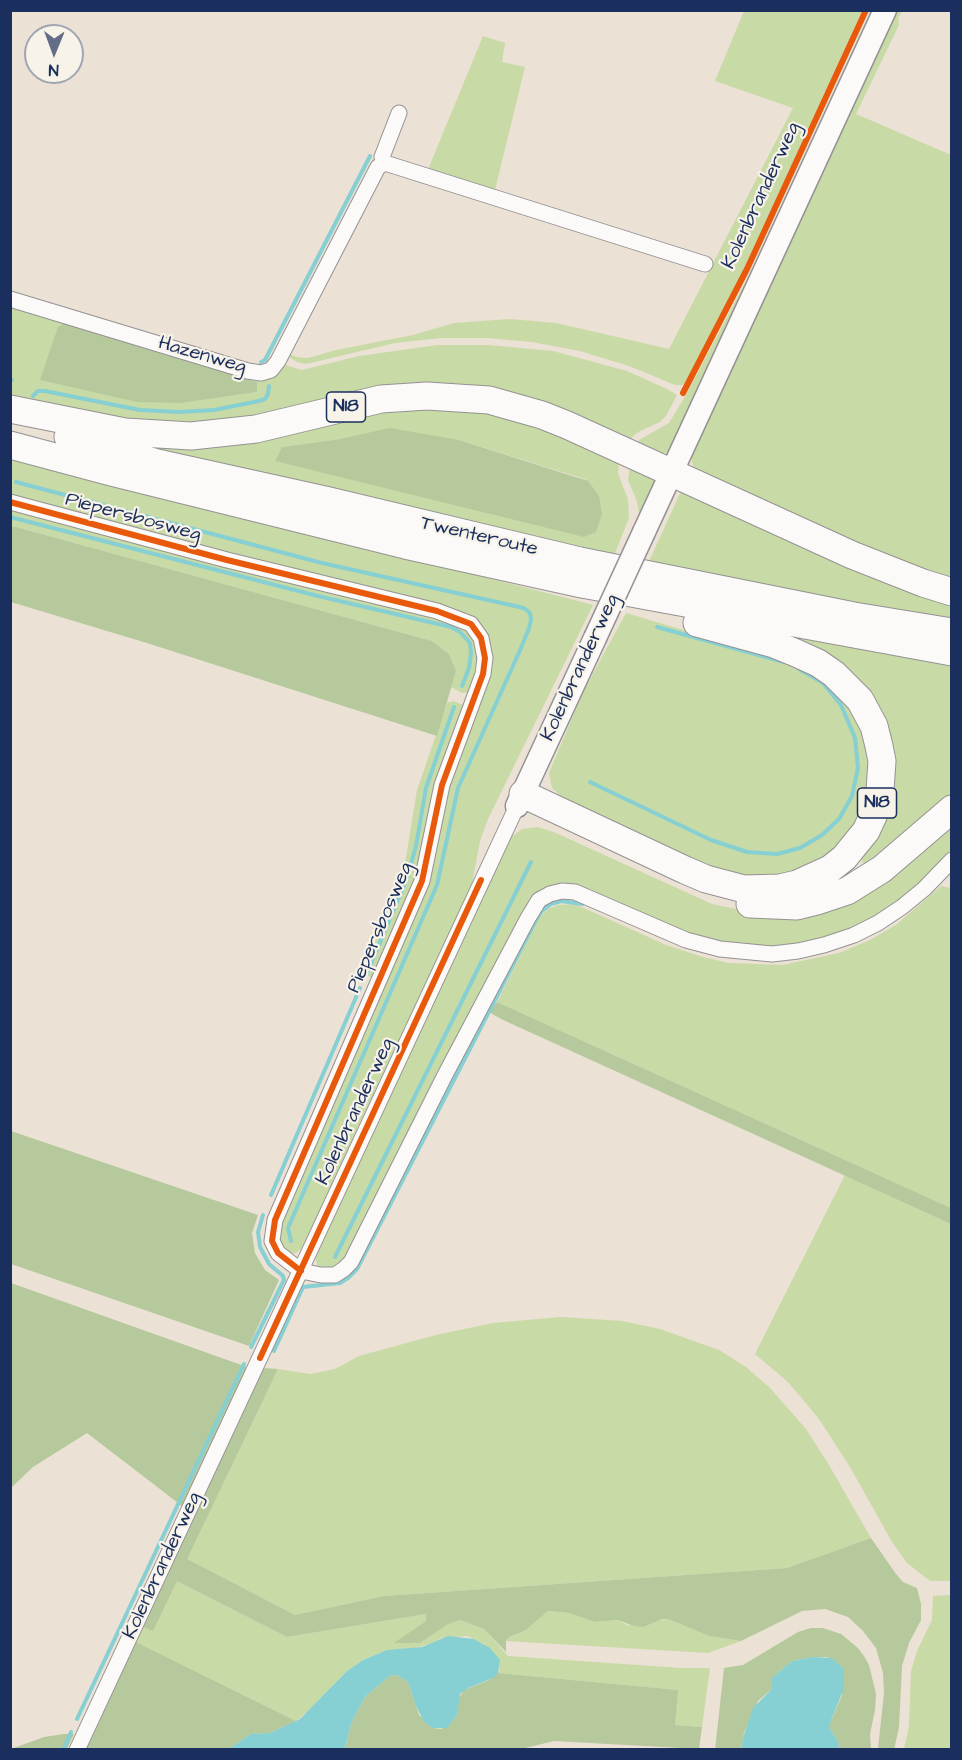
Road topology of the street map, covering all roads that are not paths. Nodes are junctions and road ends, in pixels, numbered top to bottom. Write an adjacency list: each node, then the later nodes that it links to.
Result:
1 (885, 10): 9 (main road, Kolenbranderweg)
2 (399, 113): 3 (street)
3 (385, 164): 4 (street); 5 (street, Hazenweg)
4 (705, 264)
5 (10, 299)
6 (10, 409): 9 (highway, N18)
7 (10, 420): 13 (highway, Twenteroute)
8 (10, 445): 11 (highway, Twenteroute / N18)
9 (671, 472): 12 (highway, N18); 15 (main road, Kolenbranderweg, bridge)
10 (10, 502): 18 (street, Piepersbosweg)
11 (582, 584): 14 (highway, Twenteroute / N18); 15 (highway, N18)
12 (951, 591)
13 (951, 632)
14 (951, 652)
15 (520, 800): 16 (highway, N18); 18 (street, Kolenbranderweg)
16 (951, 810)
17 (951, 860): 18 (street)
18 (301, 1271): 19 (street, Kolenbranderweg)
19 (77, 1749)

